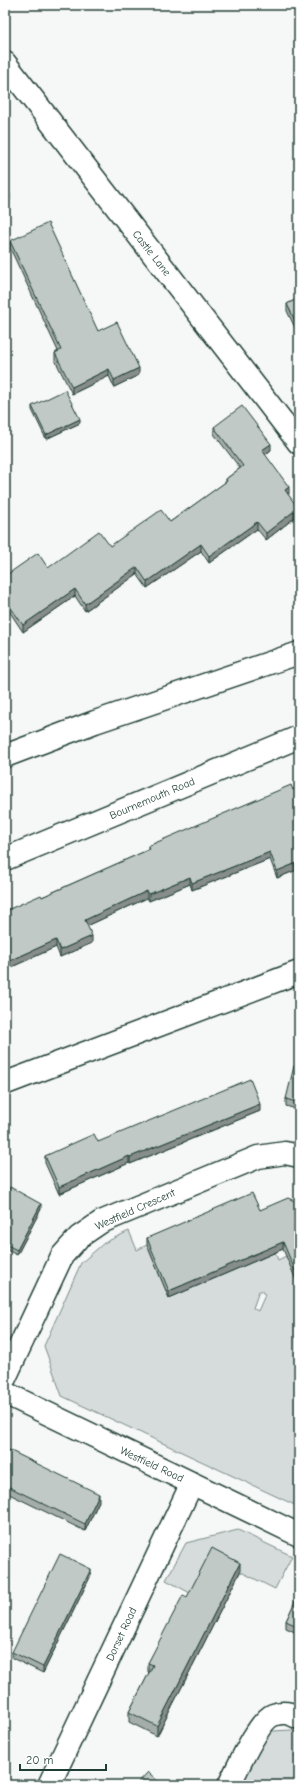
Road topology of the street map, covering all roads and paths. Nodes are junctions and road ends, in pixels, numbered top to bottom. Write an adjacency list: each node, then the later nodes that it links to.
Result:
1 (5, 63): 2 (street, Castle Lane)
2 (299, 443)
3 (299, 652): 5 (street)
4 (299, 737): 6 (street, Bournemouth Road)
5 (5, 756)
6 (5, 859)
7 (299, 972): 8 (street)
8 (5, 1084)
9 (299, 1156): 10 (street, Westfield Crescent)
10 (5, 1378)
11 (5, 1393): 12 (street, Westfield Road)
12 (192, 1483): 13 (street, Westfield Road); 15 (street, Dorset Road)
13 (299, 1535)
14 (299, 1718): 16 (street)
15 (49, 1785)
16 (229, 1785)

